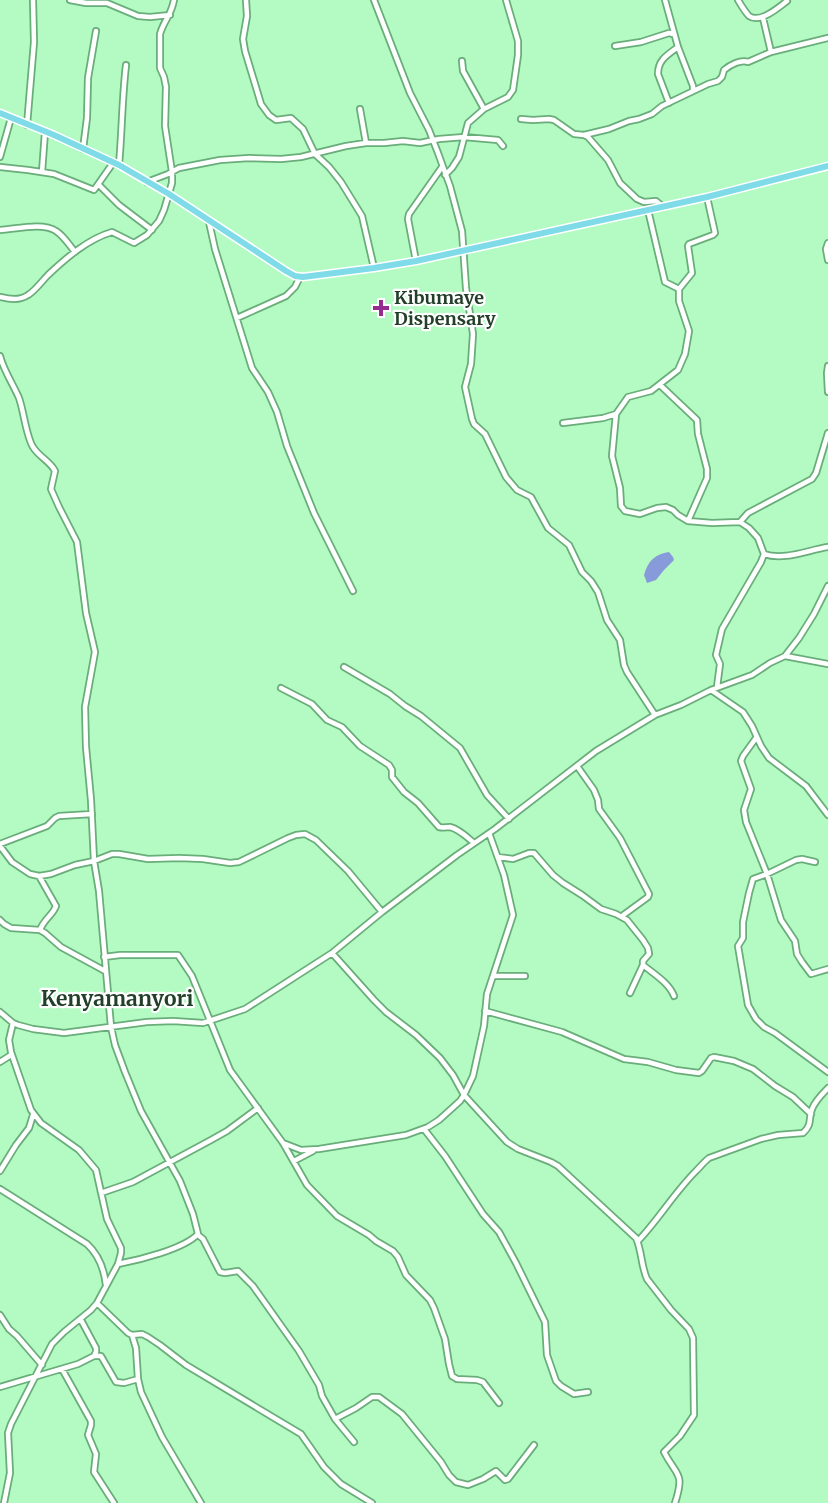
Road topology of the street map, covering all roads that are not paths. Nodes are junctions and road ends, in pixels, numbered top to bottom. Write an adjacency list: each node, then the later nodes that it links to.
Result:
1 (33, 0): 27 (street)
2 (70, 0): 10 (street)
3 (174, 0): 10 (street)
4 (246, 0): 36 (street)
5 (374, 0): 31 (street)
6 (506, 0): 23 (street)
7 (665, 0): 13 (street)
8 (738, 0): 11 (street)
9 (787, 1): 11 (street)
10 (170, 15): 43 (street)
11 (763, 18): 17 (street)
12 (96, 32): 35 (street)
13 (673, 34): 15 (street); 16 (street)
14 (828, 38): 17 (street)
15 (615, 46)
16 (678, 47): 20 (street); 21 (street)
17 (771, 51): 20 (street)
18 (462, 61): 23 (street)
19 (126, 65): 38 (street)
20 (693, 91): 21 (street)
21 (669, 103): 29 (street)
22 (360, 109): 33 (street)
23 (484, 109): 30 (street)
24 (0, 113): 25 (main road)
25 (11, 118): 27 (main road); 32 (street)
26 (521, 119): 29 (street)
27 (27, 125): 28 (main road)
28 (45, 132): 35 (main road); 42 (street)
29 (584, 135): 49 (street)
30 (464, 137): 31 (street); 34 (street); 44 (street)
31 (432, 140): 33 (street); 40 (street)
32 (2, 142): 37 (street)
33 (366, 144): 36 (street)
34 (503, 146)
35 (83, 149): 38 (main road)
36 (315, 154): 43 (street); 59 (street)
37 (0, 157)
38 (116, 164): 45 (main road); 46 (street)
39 (0, 167): 42 (street)
40 (442, 167): 44 (street); 58 (street)
41 (828, 167): 48 (main road)
42 (42, 172): 46 (street)
43 (172, 172): 45 (street); 47 (street)
44 (445, 175): 55 (street)
45 (147, 182): 47 (main road)
46 (99, 185): 53 (street)
47 (169, 194): 51 (main road); 53 (street)
48 (707, 197): 49 (main road); 61 (street)
49 (663, 207): 50 (main road)
50 (648, 210): 55 (main road); 61 (street)
51 (209, 222): 60 (main road); 63 (street)
52 (0, 230): 56 (street)
53 (152, 230): 56 (street)
54 (828, 243): 57 (street)
55 (464, 250): 58 (main road); 83 (street)
56 (75, 252): 62 (street)
57 (828, 260)
58 (416, 261): 59 (main road)
59 (374, 268): 60 (main road)
60 (300, 277): 63 (street)
61 (679, 289): 66 (street)
62 (0, 297)
63 (237, 318): 76 (street)
64 (0, 356): 86 (street)
65 (828, 366): 67 (street)
66 (660, 385): 68 (street); 71 (street)
67 (828, 392)
68 (616, 414): 69 (street); 71 (street)
69 (563, 423)
70 (828, 433): 72 (street)
71 (688, 521): 72 (street)
72 (740, 522): 74 (street)
73 (828, 547): 74 (street)
74 (764, 554): 80 (street)
75 (828, 586): 77 (street)
76 (352, 591)
77 (785, 656): 78 (street); 80 (street)
78 (828, 664)
79 (344, 667): 88 (street)
80 (717, 687): 82 (street)
81 (281, 688): 90 (street)
82 (711, 690): 83 (street); 84 (street)
83 (655, 715): 85 (street)
84 (756, 738): 87 (street); 95 (street)
85 (577, 766): 88 (street); 98 (street)
86 (92, 814): 91 (street); 93 (street)
87 (828, 815)
88 (509, 819): 89 (street)
89 (489, 833): 90 (street); 92 (street)
90 (474, 843): 97 (street)
91 (0, 845): 96 (street)
92 (498, 857): 98 (street); 106 (street)
93 (94, 861): 96 (street); 97 (street); 102 (street)
94 (815, 862): 95 (street)
95 (768, 874): 104 (street); 117 (street)
96 (39, 876): 100 (street)
97 (382, 912): 101 (street)
98 (622, 916): 103 (street)
99 (0, 920): 100 (street)
100 (40, 930): 105 (street)
101 (332, 953): 112 (street); 119 (street)
102 (104, 957): 105 (street); 112 (street)
103 (644, 965): 108 (street); 109 (street)
104 (828, 969)
105 (105, 971): 114 (street)
106 (494, 976): 107 (street); 110 (street)
107 (525, 976)
108 (630, 993)
109 (675, 996)
110 (485, 1011): 119 (street); 121 (street)
111 (0, 1012): 113 (street)
112 (210, 1022): 114 (street); 120 (street)
113 (13, 1023): 114 (street); 115 (street)
114 (111, 1027): 127 (street)
115 (11, 1055): 116 (street); 122 (street)
116 (0, 1062)
117 (828, 1072)
118 (828, 1088): 121 (street)
119 (464, 1095): 123 (street); 132 (street)
120 (258, 1108): 124 (street); 127 (street)
121 (811, 1114): 132 (street)
122 (33, 1115): 128 (street); 130 (street)
123 (424, 1129): 125 (street); 145 (street)
124 (283, 1143): 125 (street); 126 (street)
125 (319, 1149): 126 (street)
126 (294, 1161): 146 (street)
127 (168, 1162): 130 (street); 131 (street)
128 (0, 1171)
129 (0, 1190): 134 (street)
130 (101, 1193): 133 (street)
131 (198, 1235): 133 (street); 147 (street)
132 (638, 1241): 154 (street)
133 (118, 1264): 134 (street)
134 (106, 1285): 135 (street)
135 (97, 1303): 137 (street); 138 (street)
136 (0, 1316): 140 (street)
137 (81, 1320): 139 (street); 140 (street)
138 (132, 1335): 143 (street); 153 (street)
139 (94, 1356): 141 (street); 143 (street)
140 (42, 1365): 142 (street)
141 (62, 1369): 142 (street); 151 (street)
142 (38, 1375): 144 (street); 150 (street)
143 (138, 1379): 152 (street)
144 (0, 1387)
145 (588, 1392)
146 (499, 1403)
147 (335, 1419): 148 (street); 149 (street)
148 (354, 1442)
149 (534, 1445)
150 (4, 1503)
151 (114, 1503)
152 (201, 1503)
153 (372, 1503)
154 (675, 1503)

